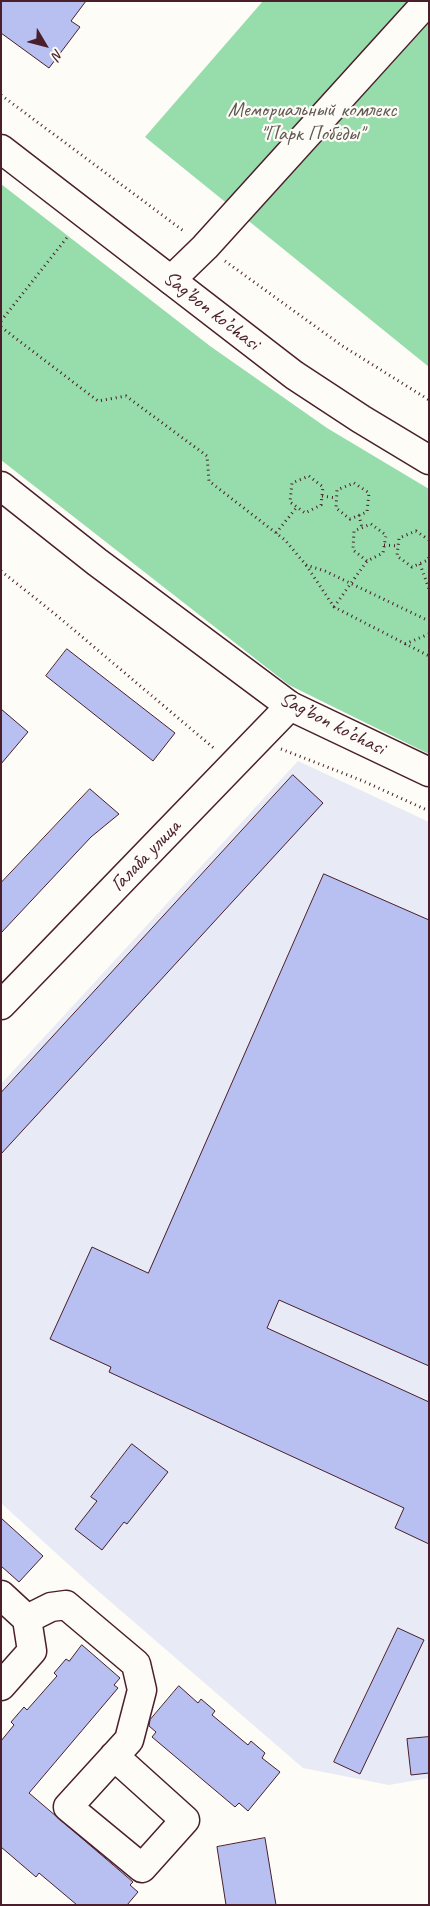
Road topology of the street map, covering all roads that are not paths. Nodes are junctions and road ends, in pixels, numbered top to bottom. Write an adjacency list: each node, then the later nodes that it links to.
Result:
1 (428, 1): 3 (main road)
2 (1, 149): 3 (main road, Sag’bon ko’chasi)
3 (171, 280): 4 (main road, Sag’bon ko’chasi)
4 (429, 460)
5 (1, 486): 6 (main road, Sag’bon ko’chasi)
6 (290, 706): 7 (main road, Sag’bon ko’chasi); 8 (main road, Галаба улица)
7 (429, 772)
8 (1, 1005)
9 (1, 1595): 10 (main road)
10 (27, 1619): 11 (main road); 12 (main road)
11 (1, 1686)
12 (114, 1756)

